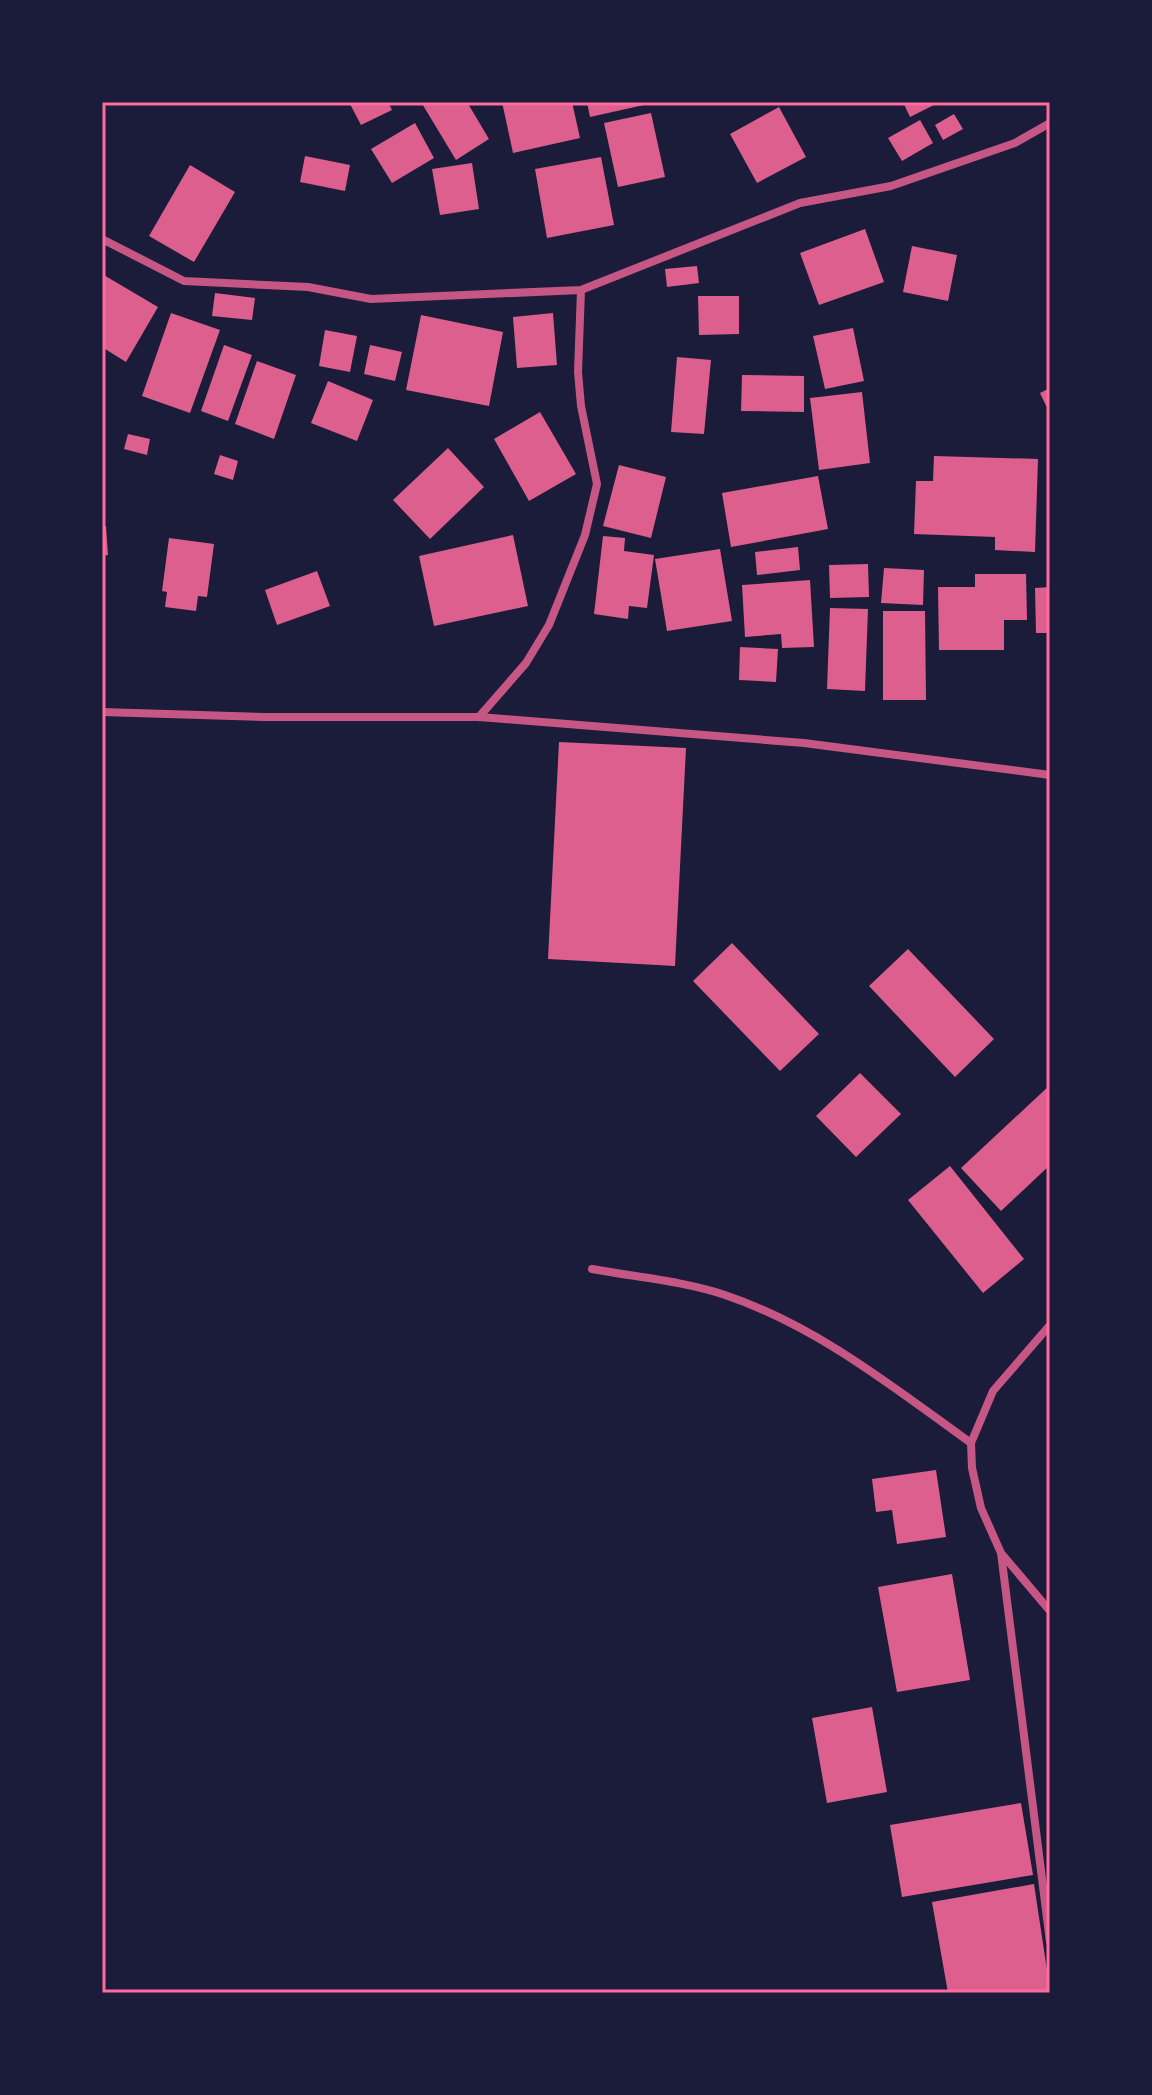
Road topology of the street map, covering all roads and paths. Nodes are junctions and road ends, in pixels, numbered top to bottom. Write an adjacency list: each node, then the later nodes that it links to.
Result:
1 (1050, 123): 3 (street)
2 (102, 239): 3 (street)
3 (581, 290): 5 (street)
4 (102, 712): 5 (street)
5 (479, 717): 6 (street)
6 (1050, 775)
7 (592, 1269): 9 (street)
8 (1050, 1325): 9 (street)
9 (971, 1443): 10 (street)
10 (1001, 1553): 11 (street); 12 (street)
11 (1050, 1611)
12 (1050, 1942)

